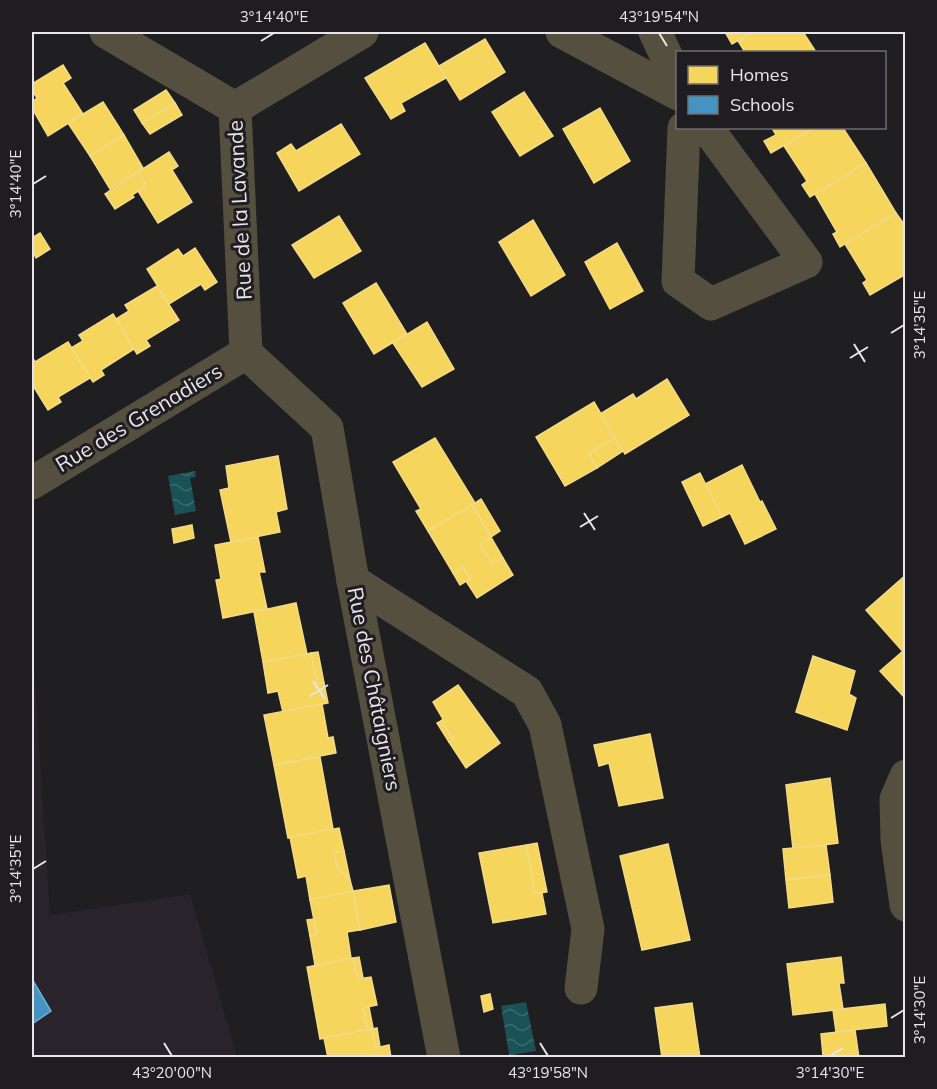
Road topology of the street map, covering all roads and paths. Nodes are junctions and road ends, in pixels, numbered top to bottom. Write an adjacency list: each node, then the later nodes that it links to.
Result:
1 (106, 32): 7 (street, Rue de la Lavande)
2 (362, 32): 7 (street)
3 (562, 32): 6 (street)
4 (655, 32): 5 (street)
5 (676, 77)
6 (676, 93)
7 (236, 108): 10 (street, Rue de la Lavande)
8 (684, 129): 9 (street)
9 (708, 129)
10 (246, 353): 11 (street, Rue des Grenadiers); 12 (street, Rue des Châtaigniers)
11 (32, 483)
12 (353, 581): 15 (street); 16 (street, Rue des Châtaigniers)
13 (906, 776): 14 (street)
14 (906, 905)
15 (581, 988)
16 (444, 1058)

